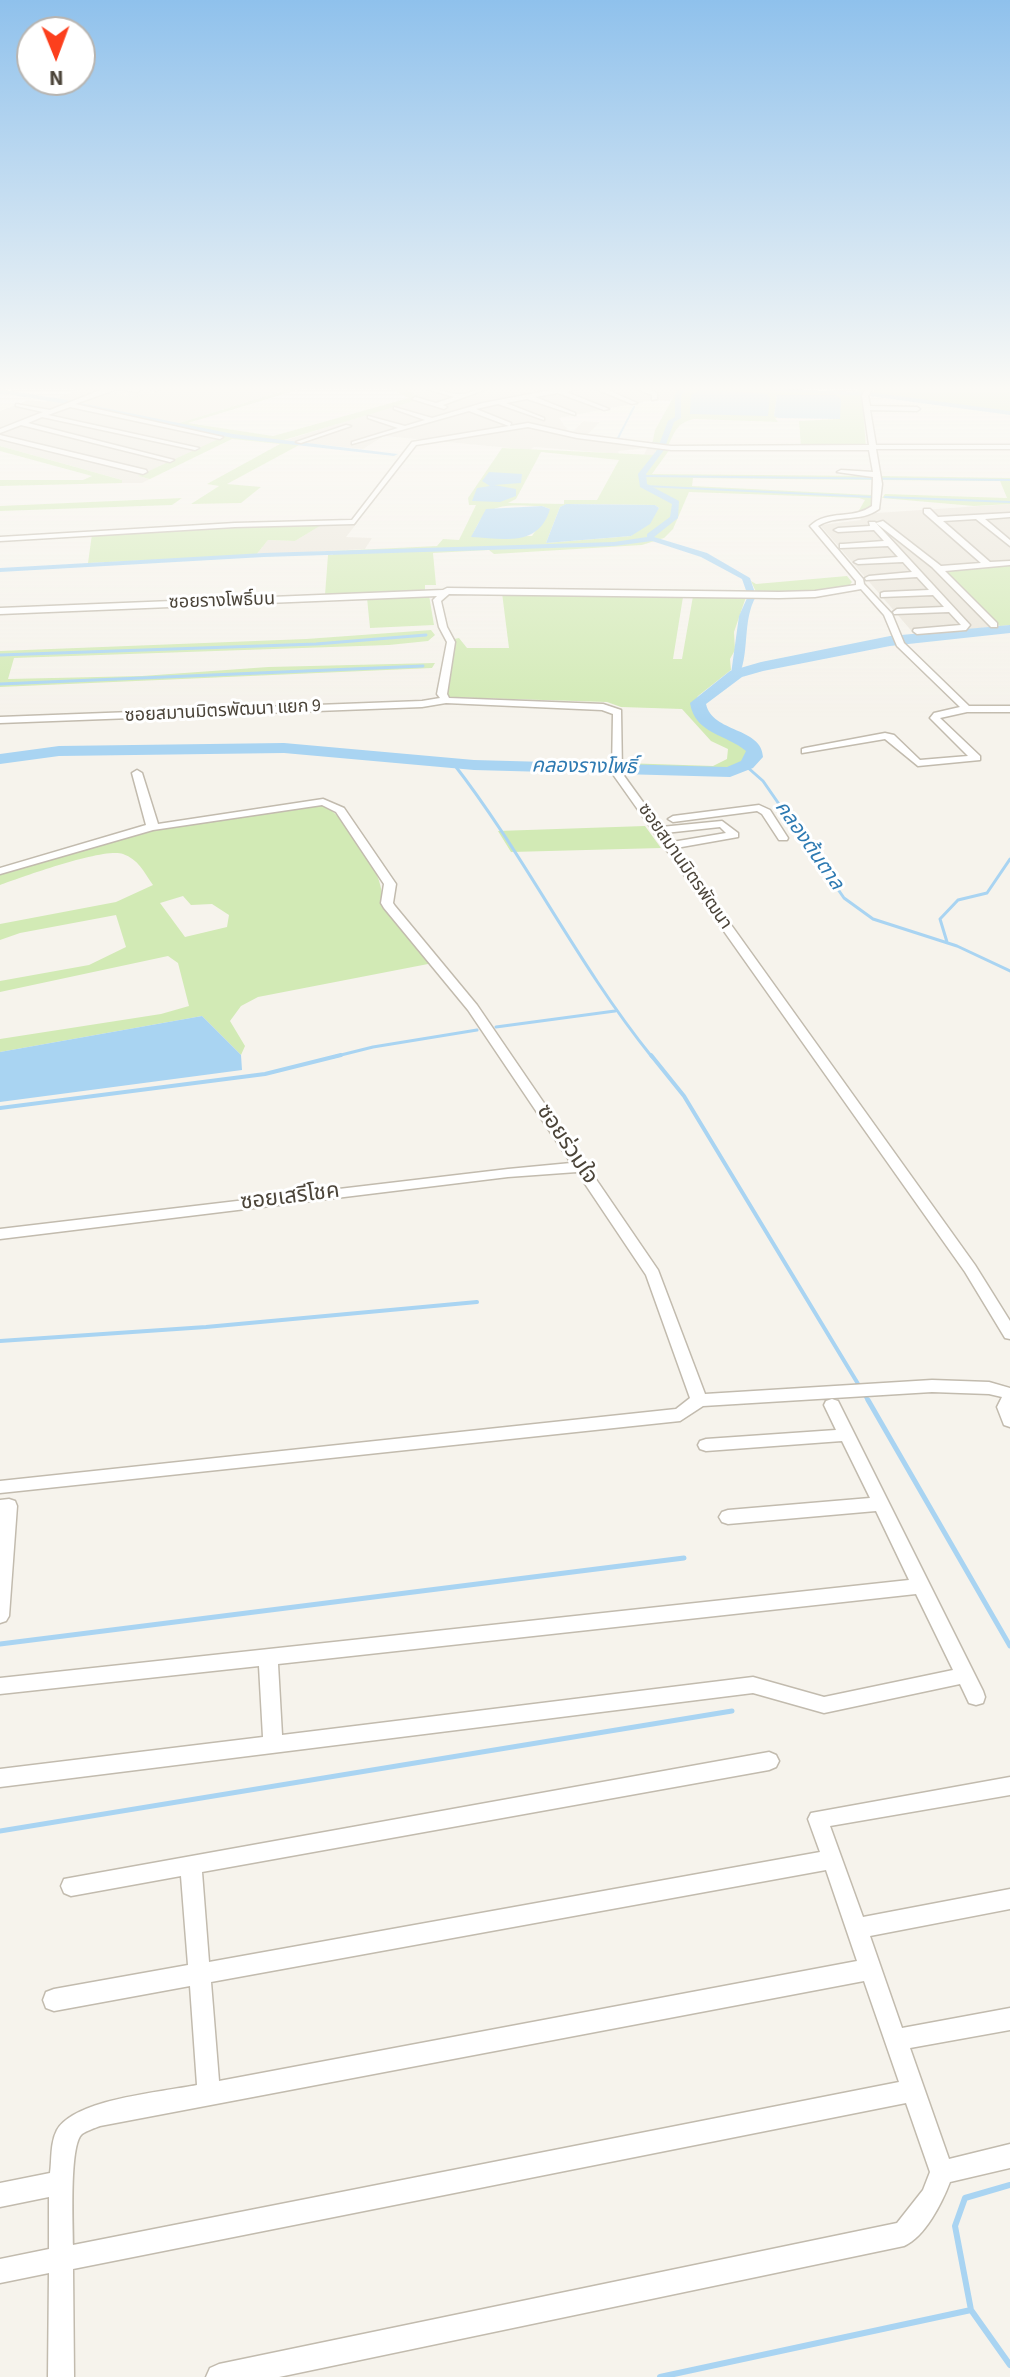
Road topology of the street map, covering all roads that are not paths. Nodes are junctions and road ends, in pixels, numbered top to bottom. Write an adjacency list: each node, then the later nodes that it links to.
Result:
1 (374, 498): 9 (street)
2 (879, 498): 7 (street)
3 (927, 511): 6 (street)
4 (1010, 515): 5 (street)
5 (977, 516): 6 (street); 11 (street)
6 (937, 519): 16 (street)
7 (874, 522): 8 (street); 10 (street); 17 (street); 19 (street)
8 (838, 530)
9 (0, 539)
10 (891, 543): 12 (street); 13 (street)
11 (1010, 544)
12 (843, 546)
13 (906, 559): 14 (street); 18 (street)
14 (858, 562)
15 (1010, 563): 16 (street)
16 (988, 565): 17 (street)
17 (940, 569): 26 (street)
18 (920, 574): 19 (street); 20 (street)
19 (866, 582): 21 (street); 29 (street)
20 (937, 592): 22 (street); 23 (street)
21 (443, 593): 24 (street, ซอยรางโพธิ์บน); 28 (street)
22 (884, 595)
23 (952, 609): 25 (street); 27 (street)
24 (0, 611)
25 (897, 612)
26 (994, 625)
27 (917, 631)
28 (446, 700): 31 (street, ซอยสมานมิตรพัฒนา แยก 9); 35 (street, ซอยสมานมิตรพัฒนา)
29 (965, 709): 30 (street); 32 (street)
30 (1010, 709)
31 (0, 720)
32 (805, 751)
33 (137, 773): 34 (street)
34 (154, 826): 38 (street, ซอยร่วมใจ); 39 (street, ซอยร่วมใจ)
35 (655, 826): 36 (street); 37 (street, ซอยสมานมิตรพัฒนา); 37 (street)
36 (783, 838)
37 (670, 846): 41 (street, ซอยสมานมิตรพัฒนา)
38 (0, 871)
39 (580, 1167): 40 (street, ซอยเสรีโชค); 44 (street, ซอยร่วมใจ)
40 (0, 1234)
41 (1010, 1334)
42 (1010, 1395): 43 (street); 45 (street)
43 (831, 1398): 44 (street); 46 (street)
44 (699, 1400): 48 (street)
45 (1010, 1421)
46 (845, 1435): 47 (street); 49 (street)
47 (706, 1445)
48 (0, 1487)
49 (880, 1504): 51 (street); 52 (street)
50 (0, 1507): 53 (street)
51 (728, 1517)
52 (921, 1586): 55 (street); 56 (street)
53 (1, 1590): 54 (street)
54 (0, 1616)
55 (268, 1657): 57 (street); 59 (street)
56 (965, 1675): 58 (street); 59 (street)
57 (0, 1686)
58 (976, 1697)
59 (273, 1744): 61 (street)
60 (769, 1761): 64 (street)
61 (0, 1778)
62 (1010, 1786): 63 (street)
63 (830, 1860): 67 (street); 69 (street)
64 (191, 1867): 65 (street); 69 (street)
65 (71, 1886)
66 (1010, 1899): 67 (street)
67 (857, 1928): 68 (street)
68 (870, 1969): 72 (street); 74 (street)
69 (200, 1974): 70 (street); 74 (street)
70 (54, 2000)
71 (1010, 2019): 72 (street)
72 (896, 2040): 73 (street)
73 (913, 2090): 76 (street); 79 (street)
74 (209, 2095): 77 (street)
75 (1010, 2156): 76 (street)
76 (942, 2172): 82 (street)
77 (61, 2183): 78 (street); 79 (street)
78 (0, 2195)
79 (60, 2260): 80 (street); 81 (street)
80 (0, 2271)
81 (61, 2377)
82 (219, 2377)

